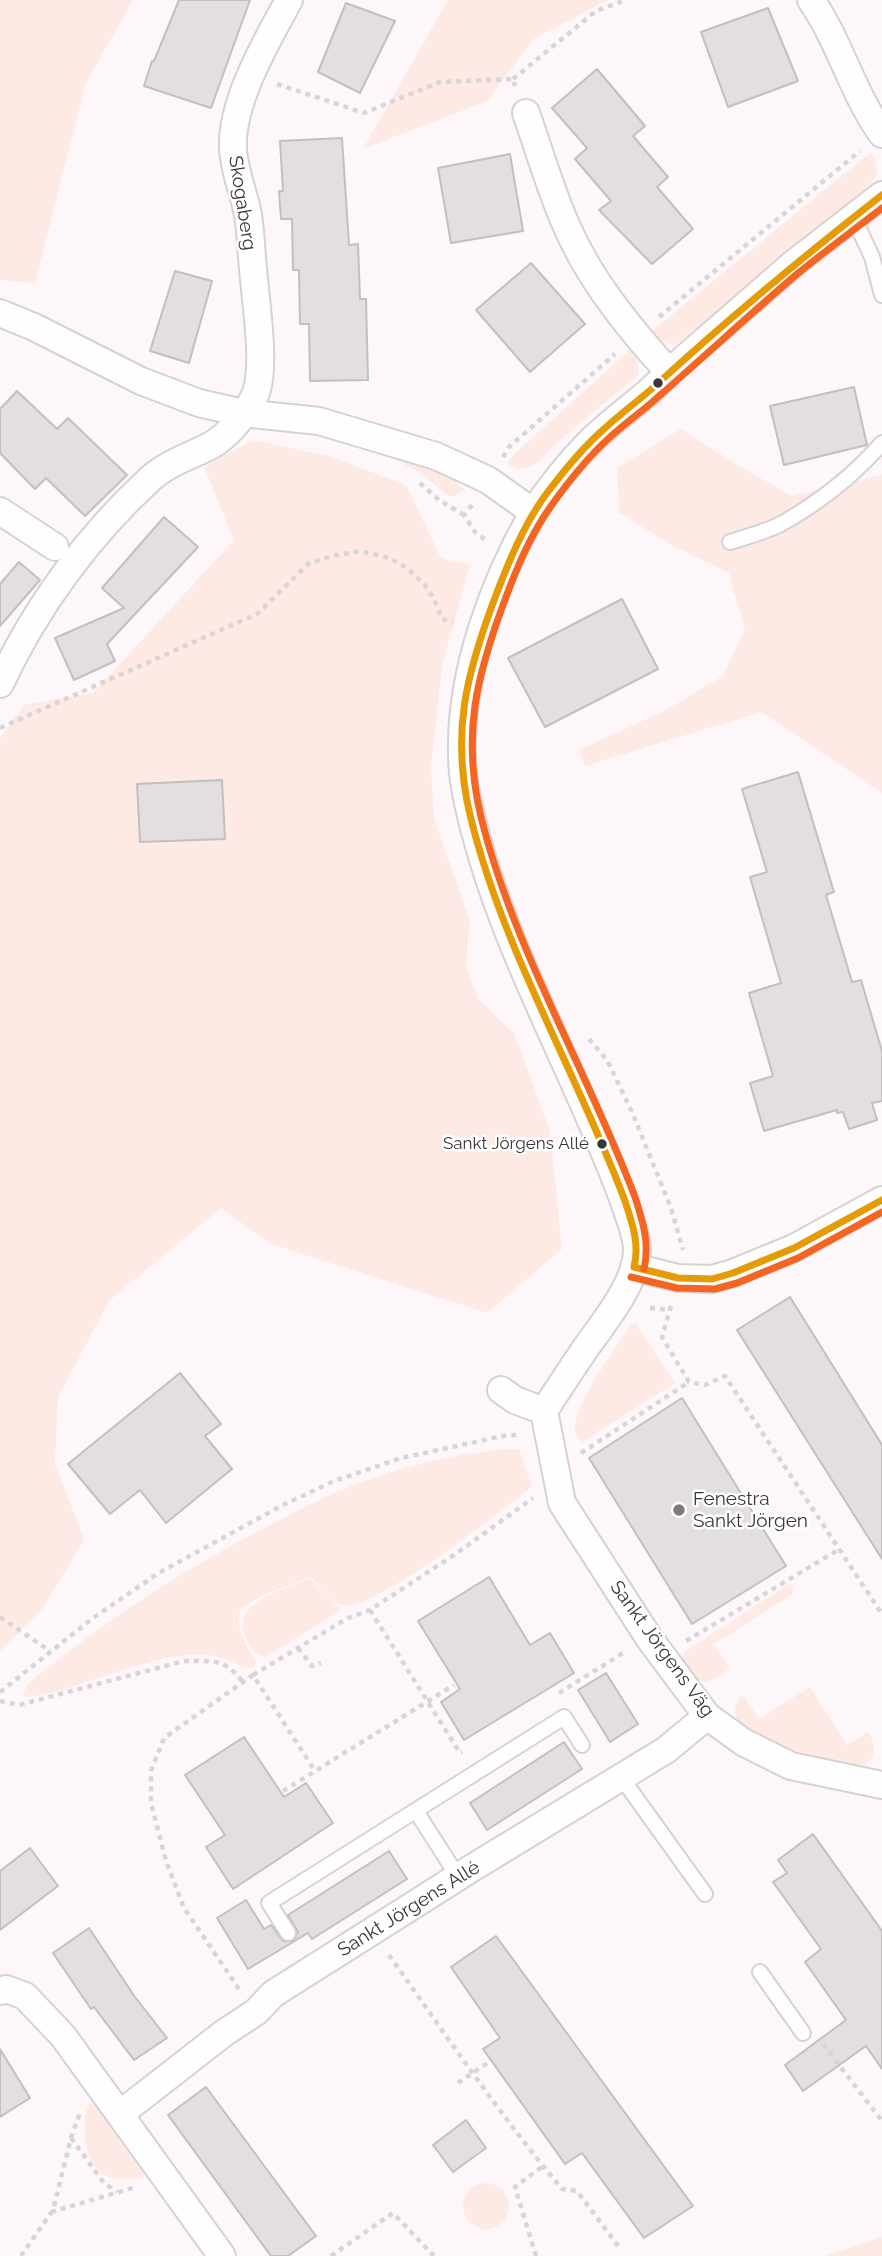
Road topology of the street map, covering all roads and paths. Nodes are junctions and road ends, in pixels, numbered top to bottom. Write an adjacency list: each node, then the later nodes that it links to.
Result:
1 (289, 0): 4 (street, Skogaberg)
2 (626, 0): 5 (path)
3 (811, 0): 7 (street)
4 (252, 76): 5 (path); 14 (street, Skogaberg)
5 (513, 79): 6 (path)
6 (526, 113): 12 (street)
7 (881, 133): 12 (path)
8 (882, 195): 9 (street)
9 (854, 218): 10 (lane); 13 (street)
10 (882, 295)
11 (0, 313): 14 (street)
12 (636, 336): 13 (street); 16 (path)
13 (669, 372): 18 (street)
14 (243, 413): 16 (street); 25 (street, Skogaberg)
15 (882, 443): 20 (lane)
16 (488, 480): 18 (street); 19 (path)
17 (0, 511): 21 (street)
18 (533, 512): 23 (street)
19 (486, 540): 22 (path); 23 (path)
20 (730, 542)
21 (55, 547)
22 (484, 547)
23 (510, 557): 29 (street)
24 (457, 624): 26 (path)
25 (0, 684)
26 (0, 728)
27 (582, 1030): 30 (path)
28 (882, 1200): 30 (street)
29 (634, 1267): 30 (street); 33 (street)
30 (678, 1278): 31 (path)
31 (689, 1382): 35 (path); 37 (path)
32 (501, 1390): 33 (street)
33 (544, 1410): 44 (street, Sankt Jörgens Väg)
34 (523, 1435): 43 (path)
35 (575, 1457)
36 (540, 1494): 38 (path)
37 (838, 1550): 39 (path); 44 (path)
38 (370, 1610): 42 (path); 52 (path)
39 (882, 1615)
40 (0, 1617): 43 (path)
41 (633, 1647): 50 (path)
42 (298, 1648): 45 (path); 46 (path)
43 (50, 1651): 49 (path)
44 (662, 1655): 53 (street, Sankt Jörgens Väg)
45 (321, 1663)
46 (253, 1675): 47 (path); 56 (path)
47 (243, 1681): 51 (path); 67 (path)
48 (454, 1685): 52 (path)
49 (0, 1691)
50 (548, 1700)
51 (0, 1701)
52 (428, 1701): 55 (path); 56 (path)
53 (707, 1716): 57 (street, Sankt Jörgens Allé); 58 (street, Sankt Jörgens Väg)
54 (582, 1745): 60 (lane)
55 (471, 1746)
56 (315, 1771): 59 (path)
57 (621, 1777): 61 (street, Sankt Jörgens Allé); 62 (lane)
58 (882, 1785)
59 (283, 1791)
60 (416, 1811): 61 (lane); 63 (lane)
61 (458, 1877): 67 (street, Sankt Jörgens Allé)
62 (705, 1894)
63 (288, 1933)
64 (385, 1949): 70 (path)
65 (760, 1972): 68 (lane)
66 (0, 1991): 71 (street)
67 (256, 2012): 73 (street, Sankt Jörgens Allé)
68 (803, 2033): 74 (path)
69 (489, 2062): 70 (path)
70 (473, 2073): 72 (path); 76 (path)
71 (93, 2077): 73 (street); 75 (path)
72 (458, 2083)
73 (120, 2114): 77 (street)
74 (882, 2121)
75 (71, 2138): 78 (path); 79 (path)
76 (543, 2166): 80 (path); 85 (path)
77 (161, 2174): 78 (path); 82 (street)
78 (117, 2192): 79 (path)
79 (51, 2212): 81 (path)
80 (621, 2250)
81 (21, 2256)
82 (222, 2256)
83 (331, 2256): 84 (path)
84 (434, 2256)
85 (536, 2256)

